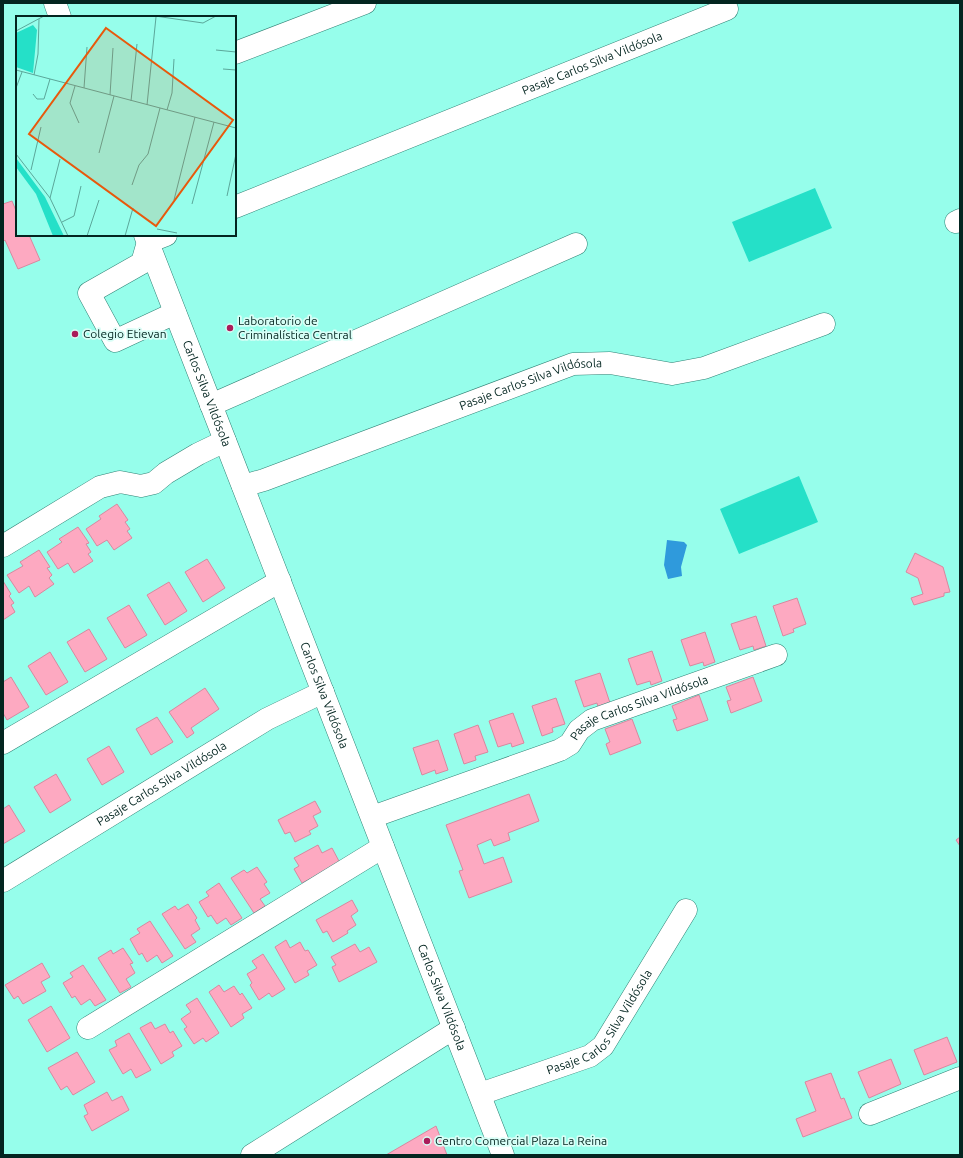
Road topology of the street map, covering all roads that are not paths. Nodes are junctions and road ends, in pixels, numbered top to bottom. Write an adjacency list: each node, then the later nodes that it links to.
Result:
1 (55, 3): 4 (street)
2 (365, 3): 5 (street)
3 (727, 9): 6 (street, Pasaje Carlos Silva Vildósola)
4 (60, 16)
5 (236, 53)
6 (236, 208)
7 (153, 237): 9 (street, Carlos Silva Vildósola); 9 (street)
8 (576, 244): 11 (street)
9 (175, 313): 11 (street, Carlos Silva Vildósola)
10 (824, 324): 13 (street, Pasaje Carlos Silva Vildósola)
11 (211, 405): 12 (street, Carlos Silva Vildósola)
12 (225, 441): 13 (street, Carlos Silva Vildósola); 14 (street)
13 (243, 486): 15 (street, Carlos Silva Vildósola)
14 (3, 546)
15 (280, 581): 17 (street, Carlos Silva Vildósola); 18 (street)
16 (776, 655): 19 (street, Pasaje Carlos Silva Vildósola)
17 (323, 692): 19 (street, Carlos Silva Vildósola); 21 (street, Pasaje Carlos Silva Vildósola)
18 (3, 743)
19 (372, 817): 20 (street, Carlos Silva Vildósola)
20 (383, 847): 23 (street); 24 (street, Carlos Silva Vildósola)
21 (3, 881)
22 (686, 910): 26 (street, Pasaje Carlos Silva Vildósola)
23 (88, 1028)
24 (454, 1028): 26 (street, Carlos Silva Vildósola); 28 (street)
25 (960, 1078): 27 (street)
26 (480, 1094): 29 (street, Carlos Silva Vildósola)
27 (870, 1114)
28 (252, 1155)
29 (503, 1155)

